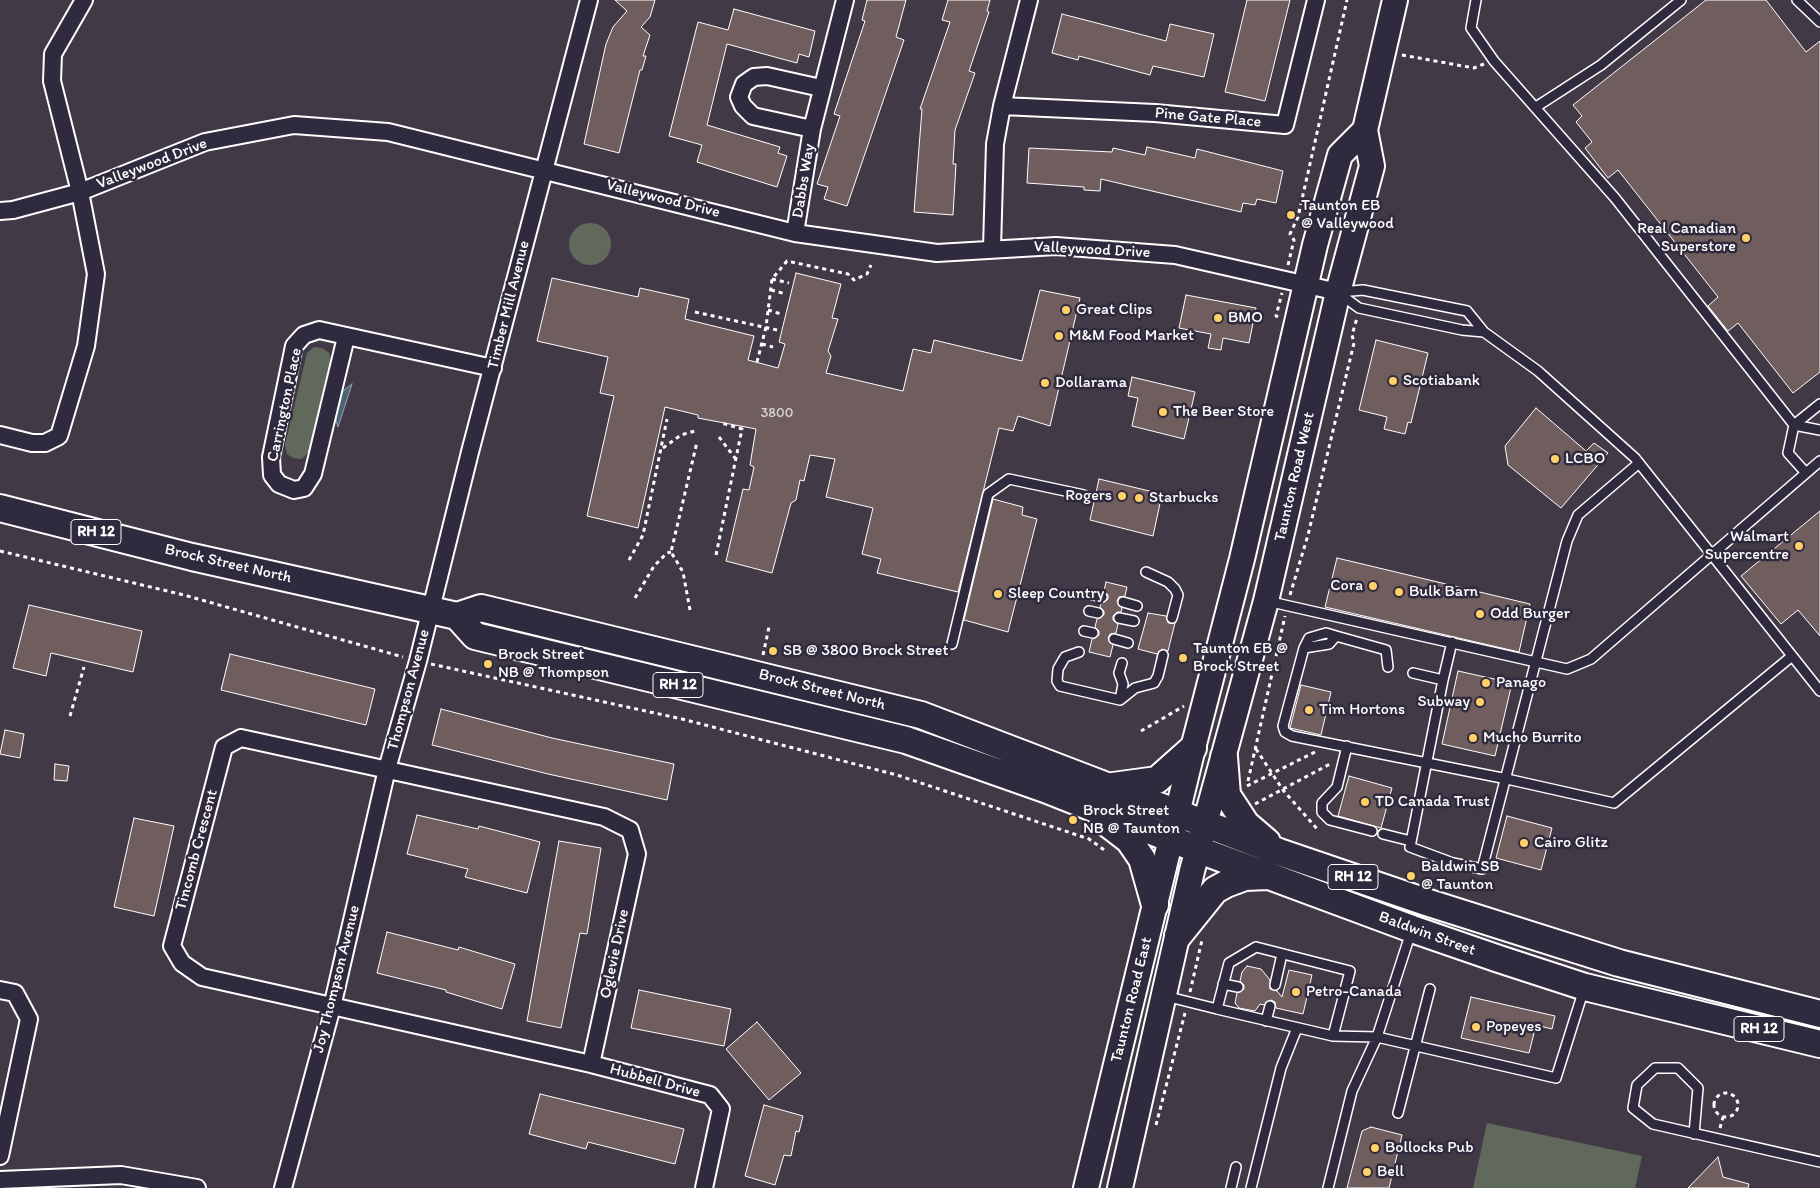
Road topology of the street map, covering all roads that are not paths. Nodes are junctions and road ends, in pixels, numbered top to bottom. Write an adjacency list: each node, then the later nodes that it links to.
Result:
1 (84, 0): 17 (street)
2 (588, 0): 16 (street, Timber Mill Avenue)
3 (845, 0): 11 (street, Dabbs Way)
4 (1029, 0): 12 (street)
5 (1316, 0): 12 (street, Pine Gate Place)
6 (1395, 0): 15 (main road, Taunton Road West)
7 (1476, 0): 13 (lane)
8 (1681, 0): 13 (lane)
9 (1797, 0): 10 (lane)
10 (1820, 22)
11 (821, 88): 14 (street, Dabbs Way); 14 (street, Dabbs Way)
12 (1002, 106): 20 (street)
13 (1536, 107): 27 (lane)
14 (812, 129): 19 (street, Dabbs Way)
15 (1365, 130): 21 (main road, Taunton Road West); 22 (main road, Taunton Road West)
16 (544, 169): 17 (street, Valleywood Drive); 19 (street, Valleywood Drive); 25 (street, Timber Mill Avenue)
17 (80, 192): 18 (street, Valleywood Drive); 29 (street)
18 (0, 211)
19 (795, 233): 20 (street, Valleywood Drive)
20 (992, 248): 21 (street, Valleywood Drive)
21 (1295, 281): 22 (street, Valleywood Drive); 60 (main road, Taunton Road West)
22 (1338, 292): 23 (lane); 23 (lane); 38 (main road, Taunton Road West)
23 (1484, 332): 31 (lane)
24 (346, 337): 24 (street, Carrington Place); 25 (street, Carrington Place)
25 (493, 368): 40 (street, Timber Mill Avenue)
26 (1820, 404): 27 (lane)
27 (1794, 425): 28 (lane); 32 (lane)
28 (1820, 430)
29 (0, 435)
30 (1820, 461): 32 (lane)
31 (1639, 463): 35 (lane); 52 (lane)
32 (1806, 472): 35 (lane)
33 (1084, 495): 48 (lane)
34 (0, 508): 40 (main road, Brock Street North / RH 12)
35 (1711, 554): 51 (lane); 52 (lane)
36 (1146, 572): 43 (lane)
37 (1123, 602): 39 (lane)
38 (1277, 602): 46 (lane); 61 (main road, Taunton Road West)
39 (1137, 606)
40 (430, 610): 41 (main road, Brock Street North / RH 12); 63 (street, Thompson Avenue)
41 (458, 616): 65 (main road, Brock Street North / RH 12); 66 (main road, Brock Street North / RH 12)
42 (1119, 618): 44 (lane)
43 (1172, 618)
44 (1134, 622)
45 (1114, 639): 47 (lane)
46 (1452, 642): 52 (lane); 56 (lane)
47 (1128, 643)
48 (952, 644)
49 (1079, 652): 58 (lane)
50 (1163, 655): 58 (lane)
51 (1792, 656): 57 (lane); 64 (lane)
52 (1535, 662): 64 (lane)
53 (1122, 663): 58 (lane)
54 (1388, 666): 59 (lane)
55 (1413, 673): 56 (lane)
56 (1443, 680): 62 (lane)
57 (1820, 691)
58 (1120, 700)
59 (1347, 746): 62 (lane); 69 (lane)
60 (1193, 748): 65 (main road); 67 (main road, Taunton Road West)
61 (1224, 758): 68 (main road, Taunton Road West); 74 (main road)
62 (1426, 764): 64 (lane); 72 (lane)
63 (387, 770): 86 (street, Joy Thompson Avenue); 86 (street, Tincomb Crescent); 96 (street, Oglevie Drive)
64 (1507, 779): 72 (lane)
65 (1110, 787): 67 (main road, Brock Street North / RH 12)
66 (1045, 789): 71 (main road, Baldwin Street / RH 12); 75 (main road)
67 (1177, 812): 68 (main road, Baldwin Street / RH 12); 71 (main road, Taunton Road East)
68 (1207, 823): 73 (main road, Taunton Road East); 74 (main road, Baldwin Street / RH 12)
69 (1372, 831)
70 (1383, 834): 72 (lane)
71 (1170, 839): 73 (main road, Baldwin Street / RH 12); 75 (main road, Taunton Road East)
72 (1411, 841)
73 (1199, 850): 74 (main road, Baldwin Street / RH 12); 77 (main road, Taunton Road East)
74 (1275, 864): 76 (main road, Baldwin Street / RH 12); 77 (main road); 89 (main road, Baldwin Street / RH 12)
75 (1155, 905): 106 (main road, Taunton Road East)
76 (1412, 929): 82 (main road, Baldwin Street / RH 12); 93 (lane)
77 (1178, 936): 85 (main road, Taunton Road East)
78 (1282, 954): 79 (lane); 80 (lane); 92 (lane)
79 (1224, 984): 81 (lane); 88 (lane)
80 (1275, 984)
81 (1238, 987)
82 (1585, 987): 94 (main road, Baldwin Street / RH 12); 95 (lane)
83 (1430, 989): 95 (lane)
84 (0, 990): 99 (street)
85 (1164, 996): 88 (lane); 107 (main road, Taunton Road East)
86 (332, 1006): 96 (street); 104 (street, Joy Thompson Avenue)
87 (1270, 1006): 90 (lane)
88 (1217, 1009): 90 (lane)
89 (1820, 1014)
90 (1266, 1021): 91 (lane)
91 (1296, 1028): 92 (lane); 109 (lane)
92 (1333, 1036): 93 (lane)
93 (1377, 1038): 95 (lane); 110 (lane)
94 (1820, 1044)
95 (1416, 1046): 97 (lane)
96 (591, 1064): 105 (street, Hubbell Drive)
97 (1398, 1112)
98 (1694, 1134): 98 (lane); 100 (lane)
99 (0, 1156)
100 (1820, 1162)
101 (1236, 1167): 108 (lane)
102 (0, 1180): 103 (street)
103 (197, 1188)
104 (283, 1188)
105 (704, 1188)
106 (1086, 1188)
107 (1120, 1188)
108 (1231, 1188)
109 (1251, 1188)
110 (1328, 1188)

